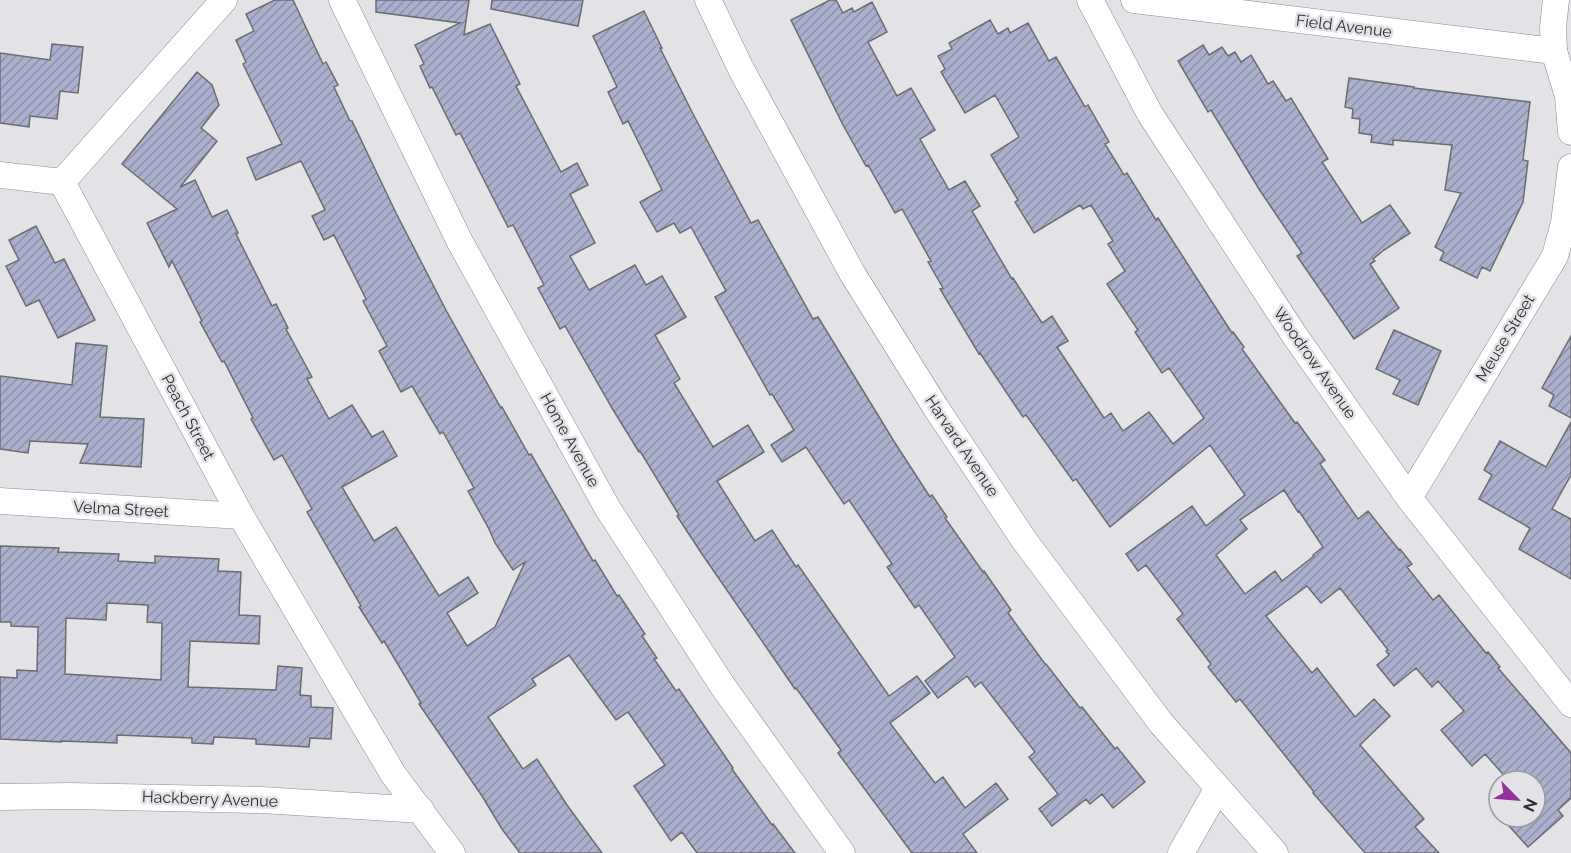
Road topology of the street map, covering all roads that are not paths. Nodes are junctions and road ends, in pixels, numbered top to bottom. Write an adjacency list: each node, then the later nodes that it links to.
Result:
1 (224, 0): 11 (street)
2 (342, 0): 20 (street, Home Avenue)
3 (708, 0): 16 (street, Harvard Avenue)
4 (1090, 0): 12 (street, Woodrow Avenue)
5 (1134, 0): 7 (street, Field Avenue)
6 (1556, 0): 7 (street)
7 (1554, 51): 8 (street)
8 (1571, 132)
9 (1571, 167): 12 (street, Meuse Street)
10 (0, 175): 11 (street)
11 (62, 182): 14 (street, Peach Street)
12 (1409, 498): 15 (street, Woodrow Avenue)
13 (0, 501): 14 (street, Velma Street)
14 (241, 516): 18 (street, Peach Street)
15 (1571, 704)
16 (1218, 788): 21 (street); 22 (street, Harvard Avenue)
17 (0, 796): 18 (street, Hackberry Avenue)
18 (421, 810): 19 (street, Peach Street)
19 (452, 853)
20 (842, 853)
21 (1181, 853)
22 (1275, 853)

